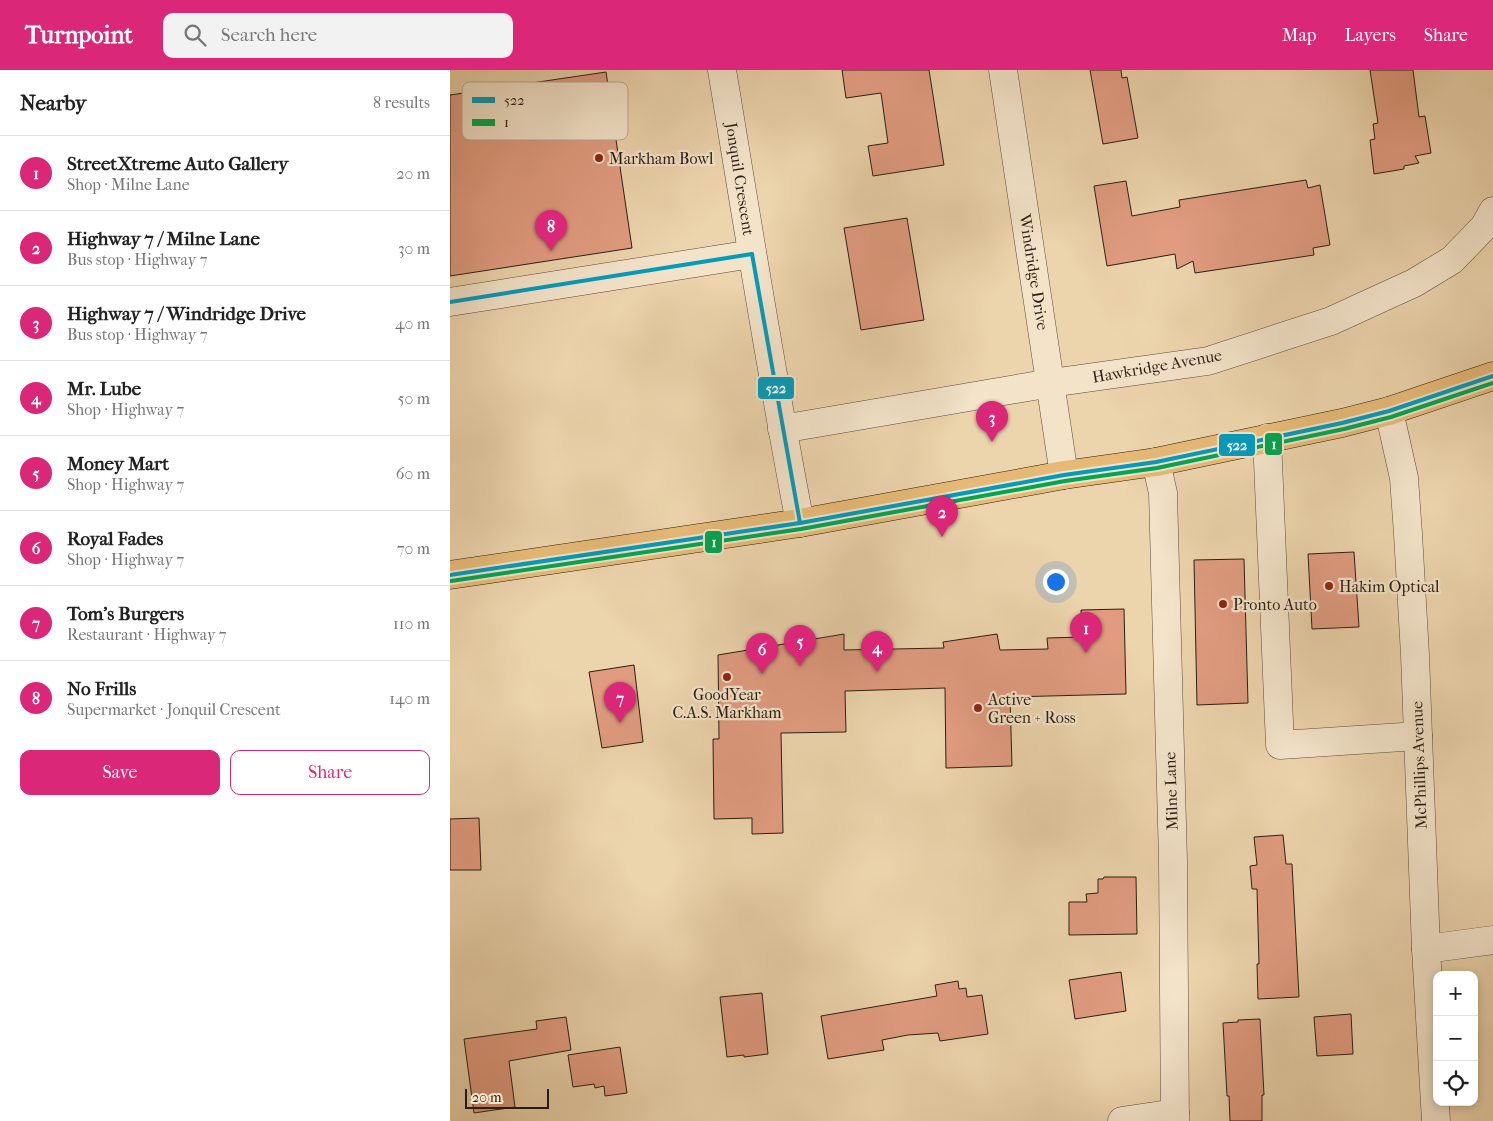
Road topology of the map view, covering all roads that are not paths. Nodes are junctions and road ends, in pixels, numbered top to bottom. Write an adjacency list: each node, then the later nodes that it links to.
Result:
1 (722, 70): 4 (street, Jonquil Crescent)
2 (1004, 70): 7 (street, Windridge Drive)
3 (1493, 211): 7 (street, Hawkridge Avenue)
4 (752, 254): 5 (street); 9 (street, Jonquil Crescent)
5 (450, 302)
6 (1493, 376): 8 (main road)
7 (1051, 383): 9 (street, Hawkridge Avenue); 12 (street, Windridge Drive)
8 (1389, 411): 10 (main road); 15 (street, McPhillips Avenue)
9 (782, 428): 13 (street, Jonquil Crescent)
10 (1267, 438): 11 (main road); 15 (street)
11 (1156, 462): 12 (main road); 18 (street, Milne Lane)
12 (1064, 475): 13 (main road)
13 (800, 523): 14 (main road)
14 (450, 575)
15 (1418, 736): 17 (street, McPhillips Avenue)
16 (1493, 940): 17 (street)
17 (1426, 949): 20 (street, McPhillips Avenue)
18 (1175, 1117): 19 (street)
19 (1122, 1121)
20 (1436, 1121)

